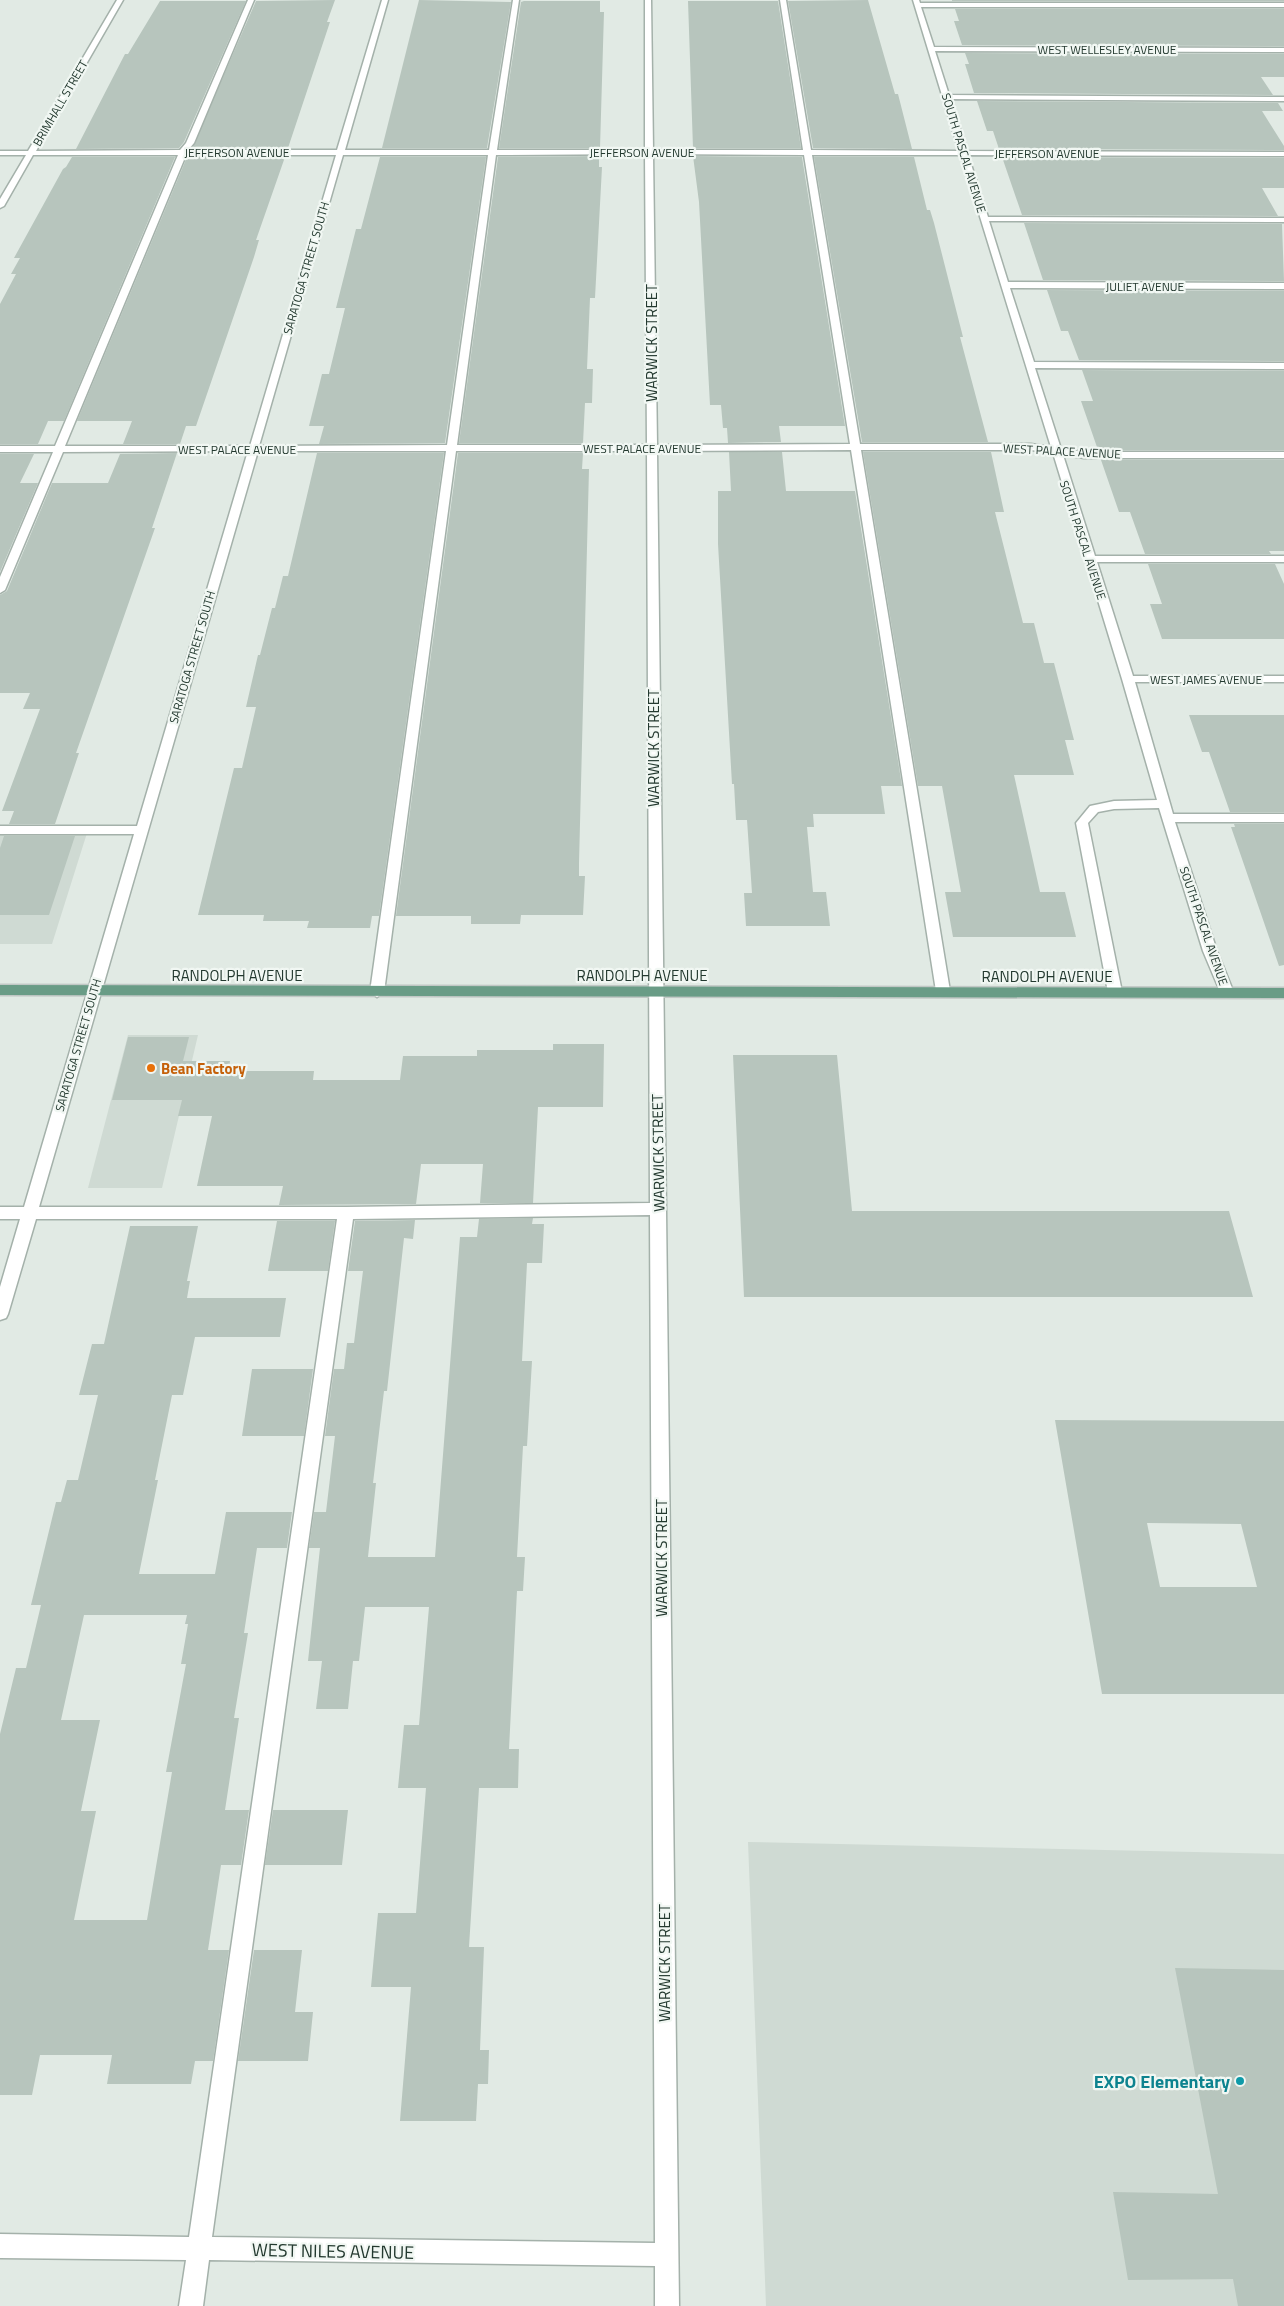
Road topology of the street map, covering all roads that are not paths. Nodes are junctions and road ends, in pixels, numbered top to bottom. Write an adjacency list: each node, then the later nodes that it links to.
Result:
1 (120, 0): 13 (street, BRIMHALL STREET)
2 (251, 0): 14 (street)
3 (384, 0): 19 (street, SARATOGA STREET SOUTH)
4 (516, 0): 15 (street)
5 (648, 0): 16 (street, WARWICK STREET)
6 (782, 0): 17 (street)
7 (917, 2): 8 (street); 9 (street, SOUTH PASCAL AVENUE)
8 (1284, 5)
9 (931, 49): 10 (street, WEST WELLESLEY AVENUE); 11 (street, SOUTH PASCAL AVENUE)
10 (1284, 50)
11 (947, 97): 12 (street); 20 (street, SOUTH PASCAL AVENUE)
12 (1284, 99)
13 (31, 152): 14 (street, JEFFERSON AVENUE); 18 (street, JEFFERSON AVENUE); 22 (street, BRIMHALL STREET)
14 (183, 152): 19 (street, JEFFERSON AVENUE); 34 (street)
15 (493, 152): 16 (street, JEFFERSON AVENUE); 19 (street, JEFFERSON AVENUE); 31 (street)
16 (650, 152): 17 (street, JEFFERSON AVENUE); 32 (street, WARWICK STREET)
17 (806, 152): 20 (street, JEFFERSON AVENUE); 29 (street)
18 (0, 153)
19 (340, 153): 30 (street, SARATOGA STREET SOUTH)
20 (964, 153): 21 (street, JEFFERSON AVENUE); 23 (street, SOUTH PASCAL AVENUE)
21 (1284, 154)
22 (0, 206)
23 (985, 219): 24 (street); 25 (street, SOUTH PASCAL AVENUE)
24 (1284, 220)
25 (1006, 286): 26 (street, JULIET AVENUE); 27 (street, SOUTH PASCAL AVENUE)
26 (1284, 286)
27 (1029, 365): 28 (street); 35 (street, SOUTH PASCAL AVENUE)
28 (1284, 366)
29 (855, 447): 32 (street, WEST PALACE AVENUE); 35 (street, WEST PALACE AVENUE); 49 (street)
30 (253, 448): 31 (street, WEST PALACE AVENUE); 34 (street, WEST PALACE AVENUE); 46 (street, SARATOGA STREET SOUTH)
31 (451, 448): 32 (street, WEST PALACE AVENUE); 50 (street)
32 (652, 448): 51 (street, WARWICK STREET)
33 (0, 449): 34 (street, WEST PALACE AVENUE)
34 (59, 449): 39 (street)
35 (1055, 450): 36 (street, WEST PALACE AVENUE); 37 (street, SOUTH PASCAL AVENUE)
36 (1284, 455)
37 (1090, 559): 38 (street); 40 (street, SOUTH PASCAL AVENUE)
38 (1284, 559)
39 (0, 590)
40 (1128, 679): 41 (street, WEST JAMES AVENUE); 42 (street, SOUTH PASCAL AVENUE)
41 (1284, 679)
42 (1165, 804): 43 (street, SOUTH PASCAL AVENUE); 52 (street)
43 (1168, 818): 44 (street); 53 (street, SOUTH PASCAL AVENUE)
44 (1284, 818)
45 (0, 830): 46 (street)
46 (141, 830): 48 (street, SARATOGA STREET SOUTH)
47 (0, 990): 48 (main road, RANDOLPH AVENUE)
48 (94, 990): 50 (main road, RANDOLPH AVENUE); 57 (street, SARATOGA STREET SOUTH)
49 (943, 991): 51 (main road, RANDOLPH AVENUE); 52 (main road, RANDOLPH AVENUE)
50 (377, 992): 51 (main road, RANDOLPH AVENUE)
51 (655, 992): 55 (street, WARWICK STREET)
52 (1115, 992): 53 (main road, RANDOLPH AVENUE)
53 (1227, 993): 54 (main road, RANDOLPH AVENUE)
54 (1284, 993)
55 (658, 1209): 58 (street); 62 (street, WARWICK STREET)
56 (0, 1212): 57 (street)
57 (29, 1213): 58 (street); 59 (street, SARATOGA STREET SOUTH)
58 (346, 1213): 61 (street)
59 (0, 1314)
60 (0, 2246): 61 (street, WEST NILES AVENUE)
61 (200, 2250): 62 (street, WEST NILES AVENUE); 63 (street)
62 (667, 2255): 64 (street, WARWICK STREET)
63 (191, 2306)
64 (667, 2306)

